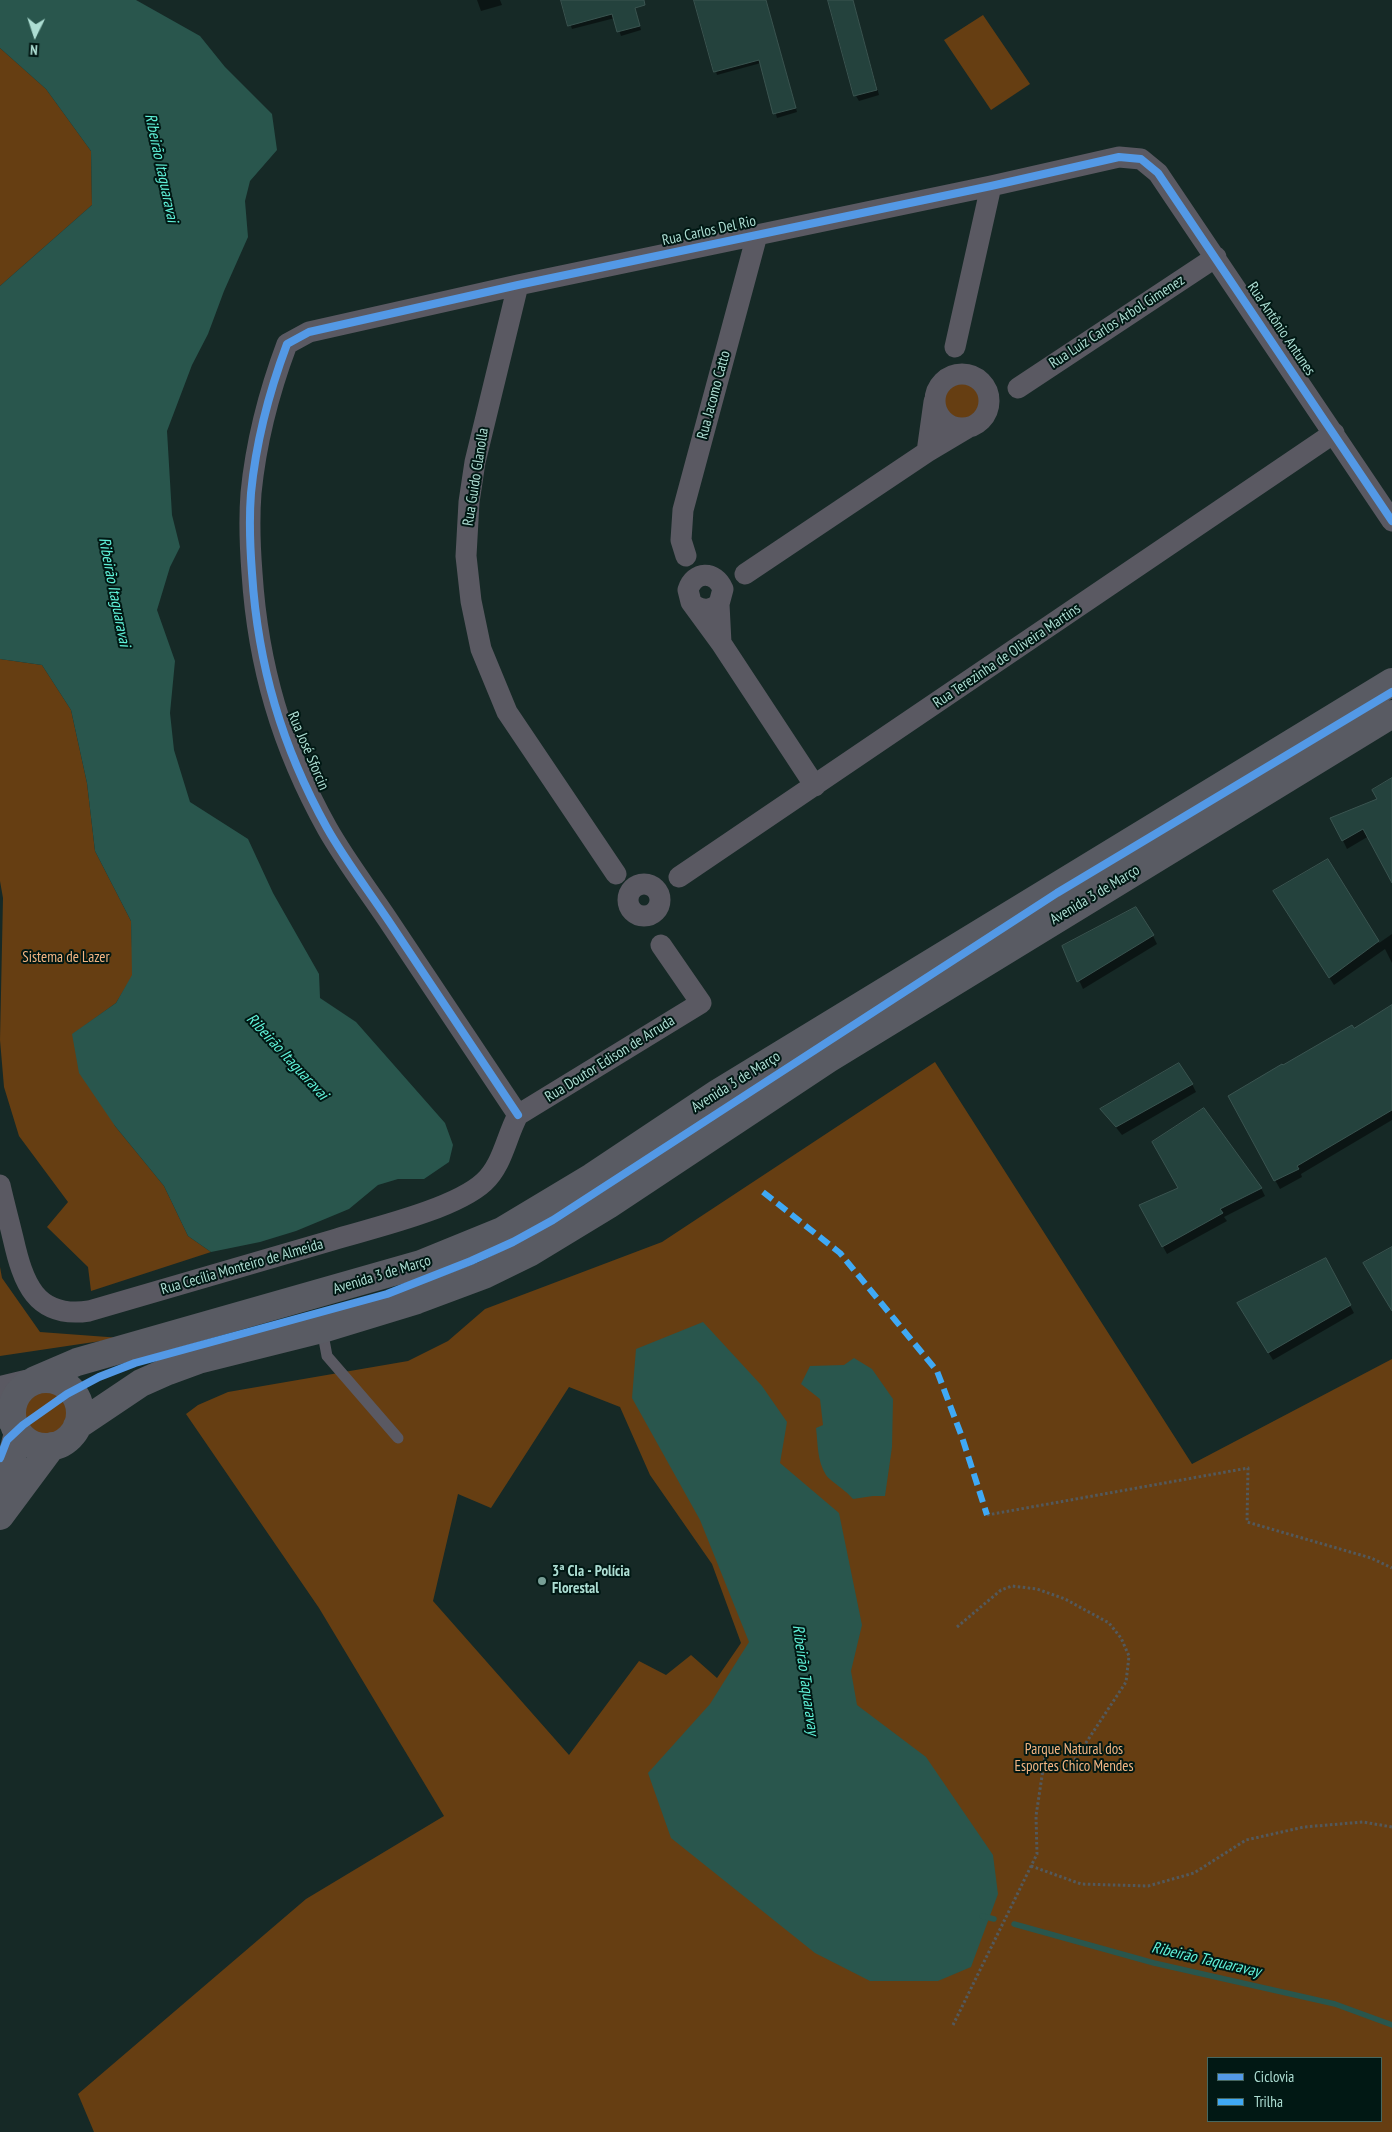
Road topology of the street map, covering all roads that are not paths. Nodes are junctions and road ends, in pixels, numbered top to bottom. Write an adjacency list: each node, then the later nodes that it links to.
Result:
1 (1141, 159): 2 (street, Rua Carlos Del Rio); 4 (street, Rua Antônio Antunes)
2 (991, 186): 3 (street, Rua Carlos Del Rio); 7 (street)
3 (757, 235): 5 (street, Rua Carlos Del Rio); 15 (street, Rua Jacomo Catto)
4 (1216, 257): 9 (street, Rua Luiz Carlos Arbol Gimenez); 12 (street, Rua Antônio Antunes)
5 (518, 285): 6 (street, Rua Carlos Del Rio); 22 (street, Rua Guido Glanolla)
6 (287, 344): 29 (street, Rua José Sforcin)
7 (955, 347): 8 (street); 10 (street)
8 (977, 380): 9 (street); 10 (street); 11 (street)
9 (1018, 388): 11 (street, Rua Luiz Carlos Arbol Gimenez)
10 (937, 394): 11 (street); 13 (street)
11 (976, 423): 13 (street, Rua Luiz Carlos Arbol Gimenez)
12 (1334, 433): 14 (street, Rua Antônio Antunes); 21 (street, Rua Terezinha de Oliveira Martins)
13 (927, 452): 16 (street, Rua Luiz Carlos Arbol Gimenez)
14 (1392, 521)
15 (686, 556): 16 (street); 17 (street, Rua Jacomo Catto)
16 (717, 589): 17 (street); 17 (street); 18 (street)
17 (692, 598): 18 (street)
18 (721, 642): 21 (street)
19 (1392, 682): 32 (main road, Avenida 3 de Março)
20 (1392, 714): 31 (main road, Avenida 3 de Março)
21 (814, 786): 23 (street, Rua Terezinha de Oliveira Martins)
22 (616, 874): 24 (street); 26 (street, Rua Guido Glanolla)
23 (679, 878): 24 (street, Rua Terezinha de Oliveira Martins); 25 (street, Rua Terezinha de Oliveira Martins)
24 (646, 884): 25 (street); 26 (street)
25 (659, 906): 26 (street); 27 (street, Rua Guido Glanolla)
26 (633, 908): 27 (street, Rua Guido Glanolla)
27 (662, 945): 28 (street, Rua Guido Glanolla)
28 (702, 1003): 29 (street, Rua Doutor Edison de Arruda)
29 (518, 1115): 30 (street, Rua Cecília Monteiro de Almeida)
30 (0, 1185)
31 (322, 1329): 35 (main road, Avenida 3 de Março); 36 (lane)
32 (31, 1382): 33 (street); 34 (main road); 35 (main road)
33 (0, 1390)
34 (10, 1421): 37 (main road); 38 (main road)
35 (77, 1426): 37 (main road)
36 (398, 1438)
37 (52, 1446): 39 (main road)
38 (0, 1502)
39 (0, 1516)

